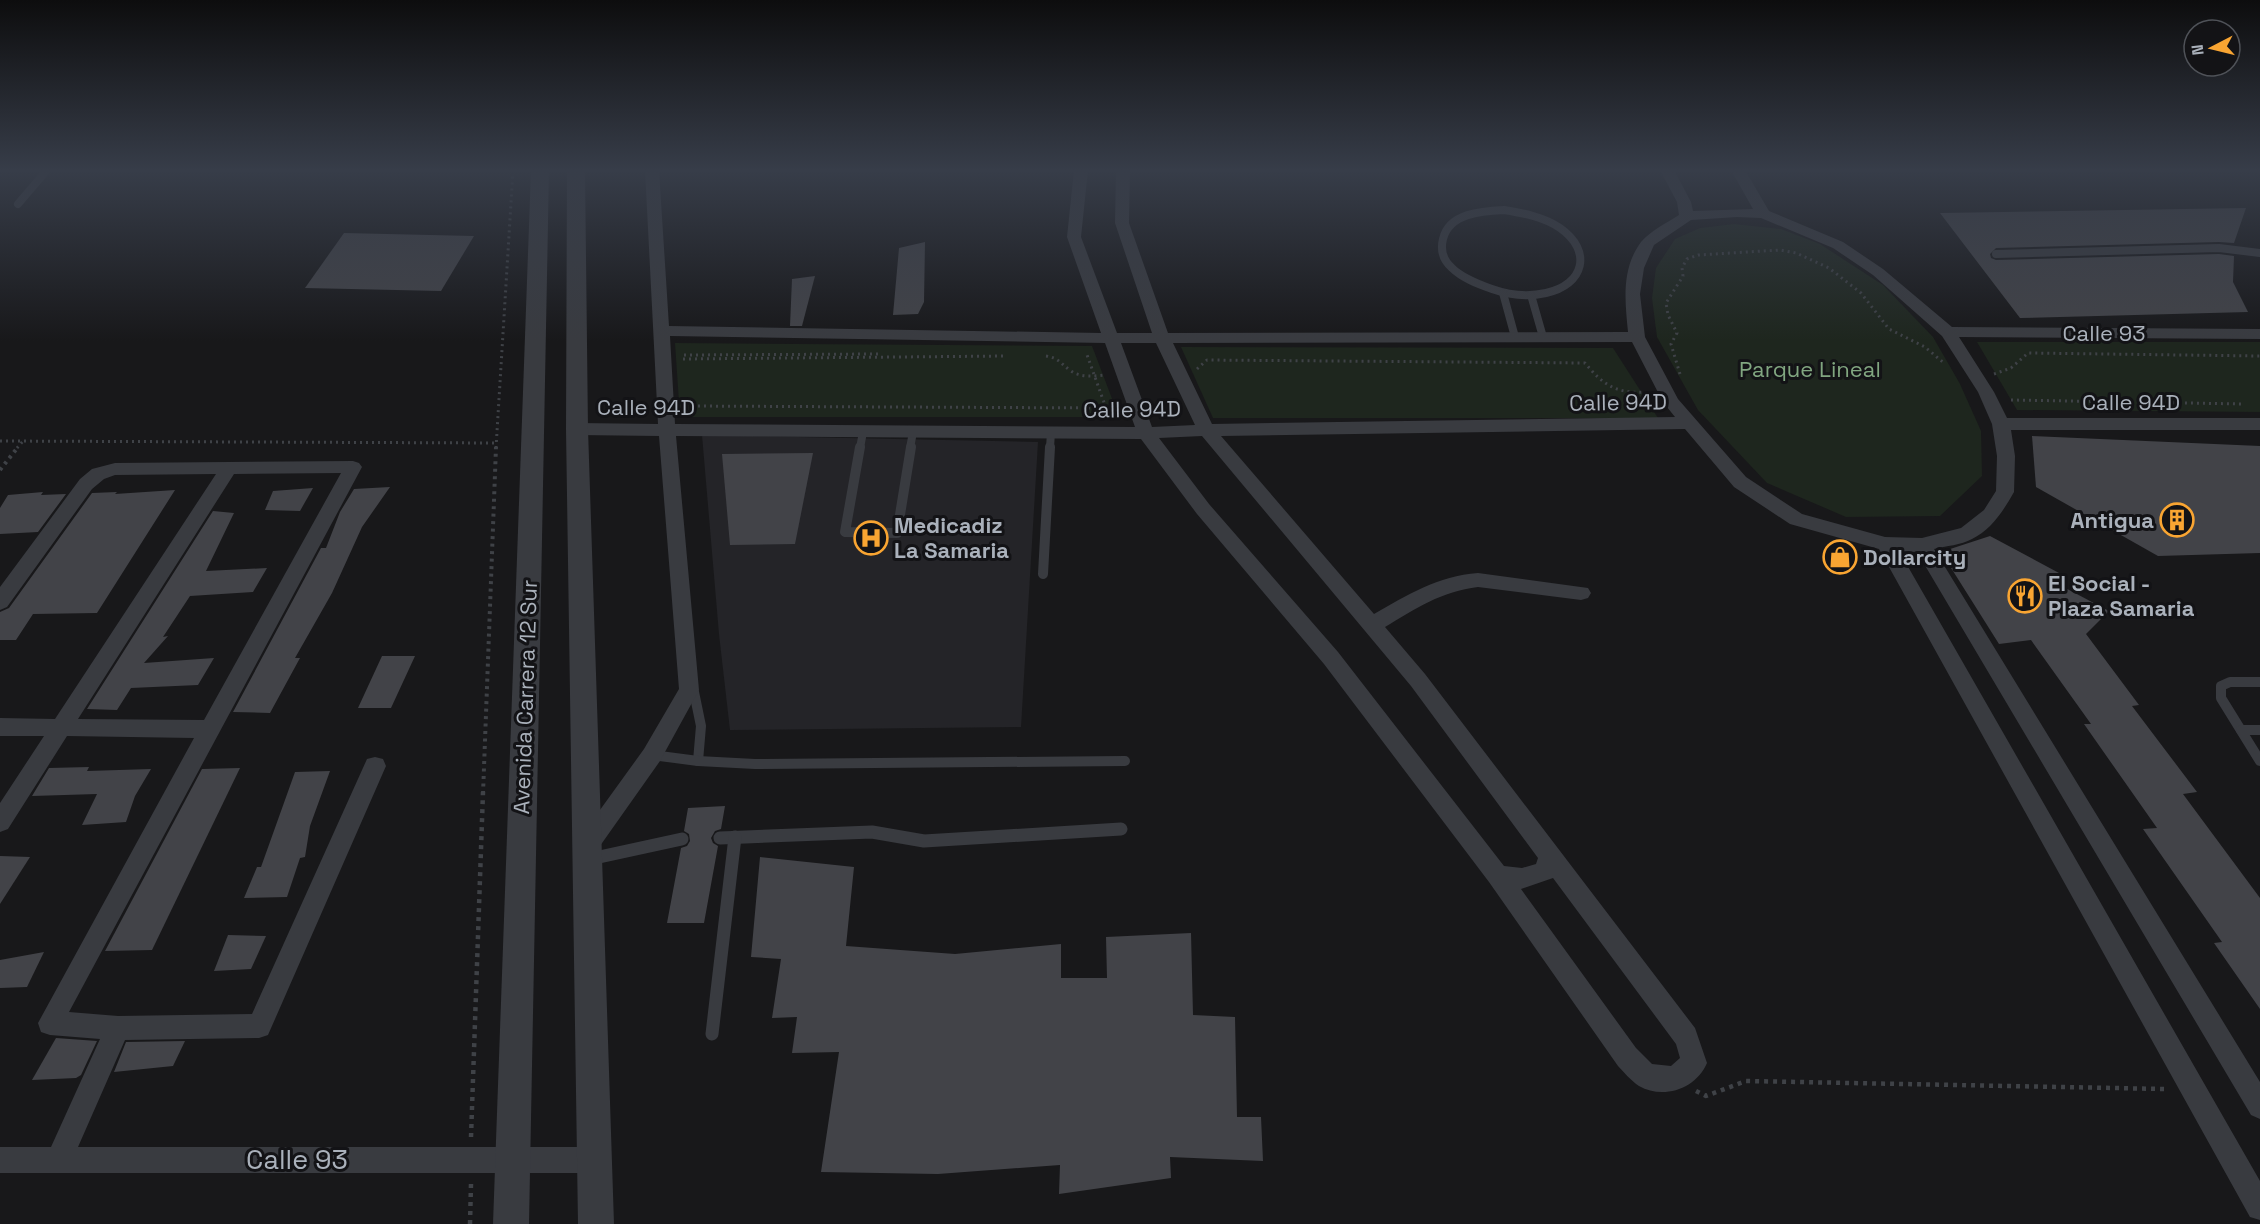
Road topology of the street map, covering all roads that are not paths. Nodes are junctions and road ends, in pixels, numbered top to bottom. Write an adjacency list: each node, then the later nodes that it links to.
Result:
1 (538, 227): 64 (street, Avenida Carrera 12 Sur)
2 (576, 227): 25 (street)
3 (656, 227): 14 (street)
4 (1075, 227): 20 (street)
5 (1123, 227): 21 (street)
6 (1448, 227): 12 (lane)
7 (1559, 227): 13 (lane)
8 (1671, 227): 19 (street)
9 (1795, 227): 15 (street)
10 (2260, 253): 11 (lane)
11 (1996, 254)
12 (1503, 293): 13 (lane); 17 (lane)
13 (1531, 295): 18 (lane)
14 (662, 331): 20 (street); 26 (street)
15 (1948, 332): 16 (street, Calle 93); 23 (street)
16 (2260, 334)
17 (1515, 337): 18 (street); 21 (street)
18 (1543, 337): 19 (street)
19 (1637, 337): 22 (street)
20 (1110, 338): 21 (street); 31 (street)
21 (1162, 338): 27 (street)
22 (1687, 423): 27 (street, Calle 94D); 33 (street)
23 (2001, 424): 24 (street, Calle 94D); 34 (street)
24 (2260, 424)
25 (577, 429): 26 (street, Calle 94D); 56 (street)
26 (667, 429): 28 (street, Calle 94D); 40 (street)
27 (1206, 430): 31 (street, Calle 94D); 38 (street)
28 (863, 432): 29 (street, Calle 94D); 29 (lane)
29 (913, 432): 30 (street, Calle 94D)
30 (1051, 432): 31 (street, Calle 94D); 35 (lane)
31 (1146, 433): 58 (street)
32 (229, 468): 37 (street); 42 (street); 43 (street)
33 (1885, 543): 34 (street); 66 (street)
34 (1922, 544): 61 (street)
35 (1043, 574)
36 (1581, 593): 38 (street)
37 (0, 602)
38 (1372, 625): 57 (street)
39 (2260, 682): 44 (lane)
40 (689, 690): 46 (street); 47 (lane)
41 (0, 727): 42 (street)
42 (63, 728): 43 (street); 51 (street)
43 (212, 729): 59 (street)
44 (2241, 729): 45 (lane); 49 (lane)
45 (2260, 730)
46 (652, 755): 47 (lane); 56 (street)
47 (698, 761): 48 (lane)
48 (1125, 761)
49 (2260, 761)
50 (375, 766): 59 (street)
51 (0, 822)
52 (1121, 829): 53 (lane)
53 (735, 837): 54 (lane); 60 (lane)
54 (720, 838)
55 (682, 840): 56 (lane)
56 (587, 853): 65 (street)
57 (1550, 854): 58 (street); 58 (street)
58 (1497, 875)
59 (118, 1028): 63 (street)
60 (712, 1034)
61 (2260, 1106)
62 (0, 1160): 63 (street, Calle 93)
63 (58, 1160): 64 (street, Calle 93)
64 (512, 1160): 65 (street, Calle 93); 67 (street, Avenida Carrera 12 Sur)
65 (594, 1160): 68 (street)
66 (2260, 1207)
67 (511, 1224)
68 (596, 1224)

